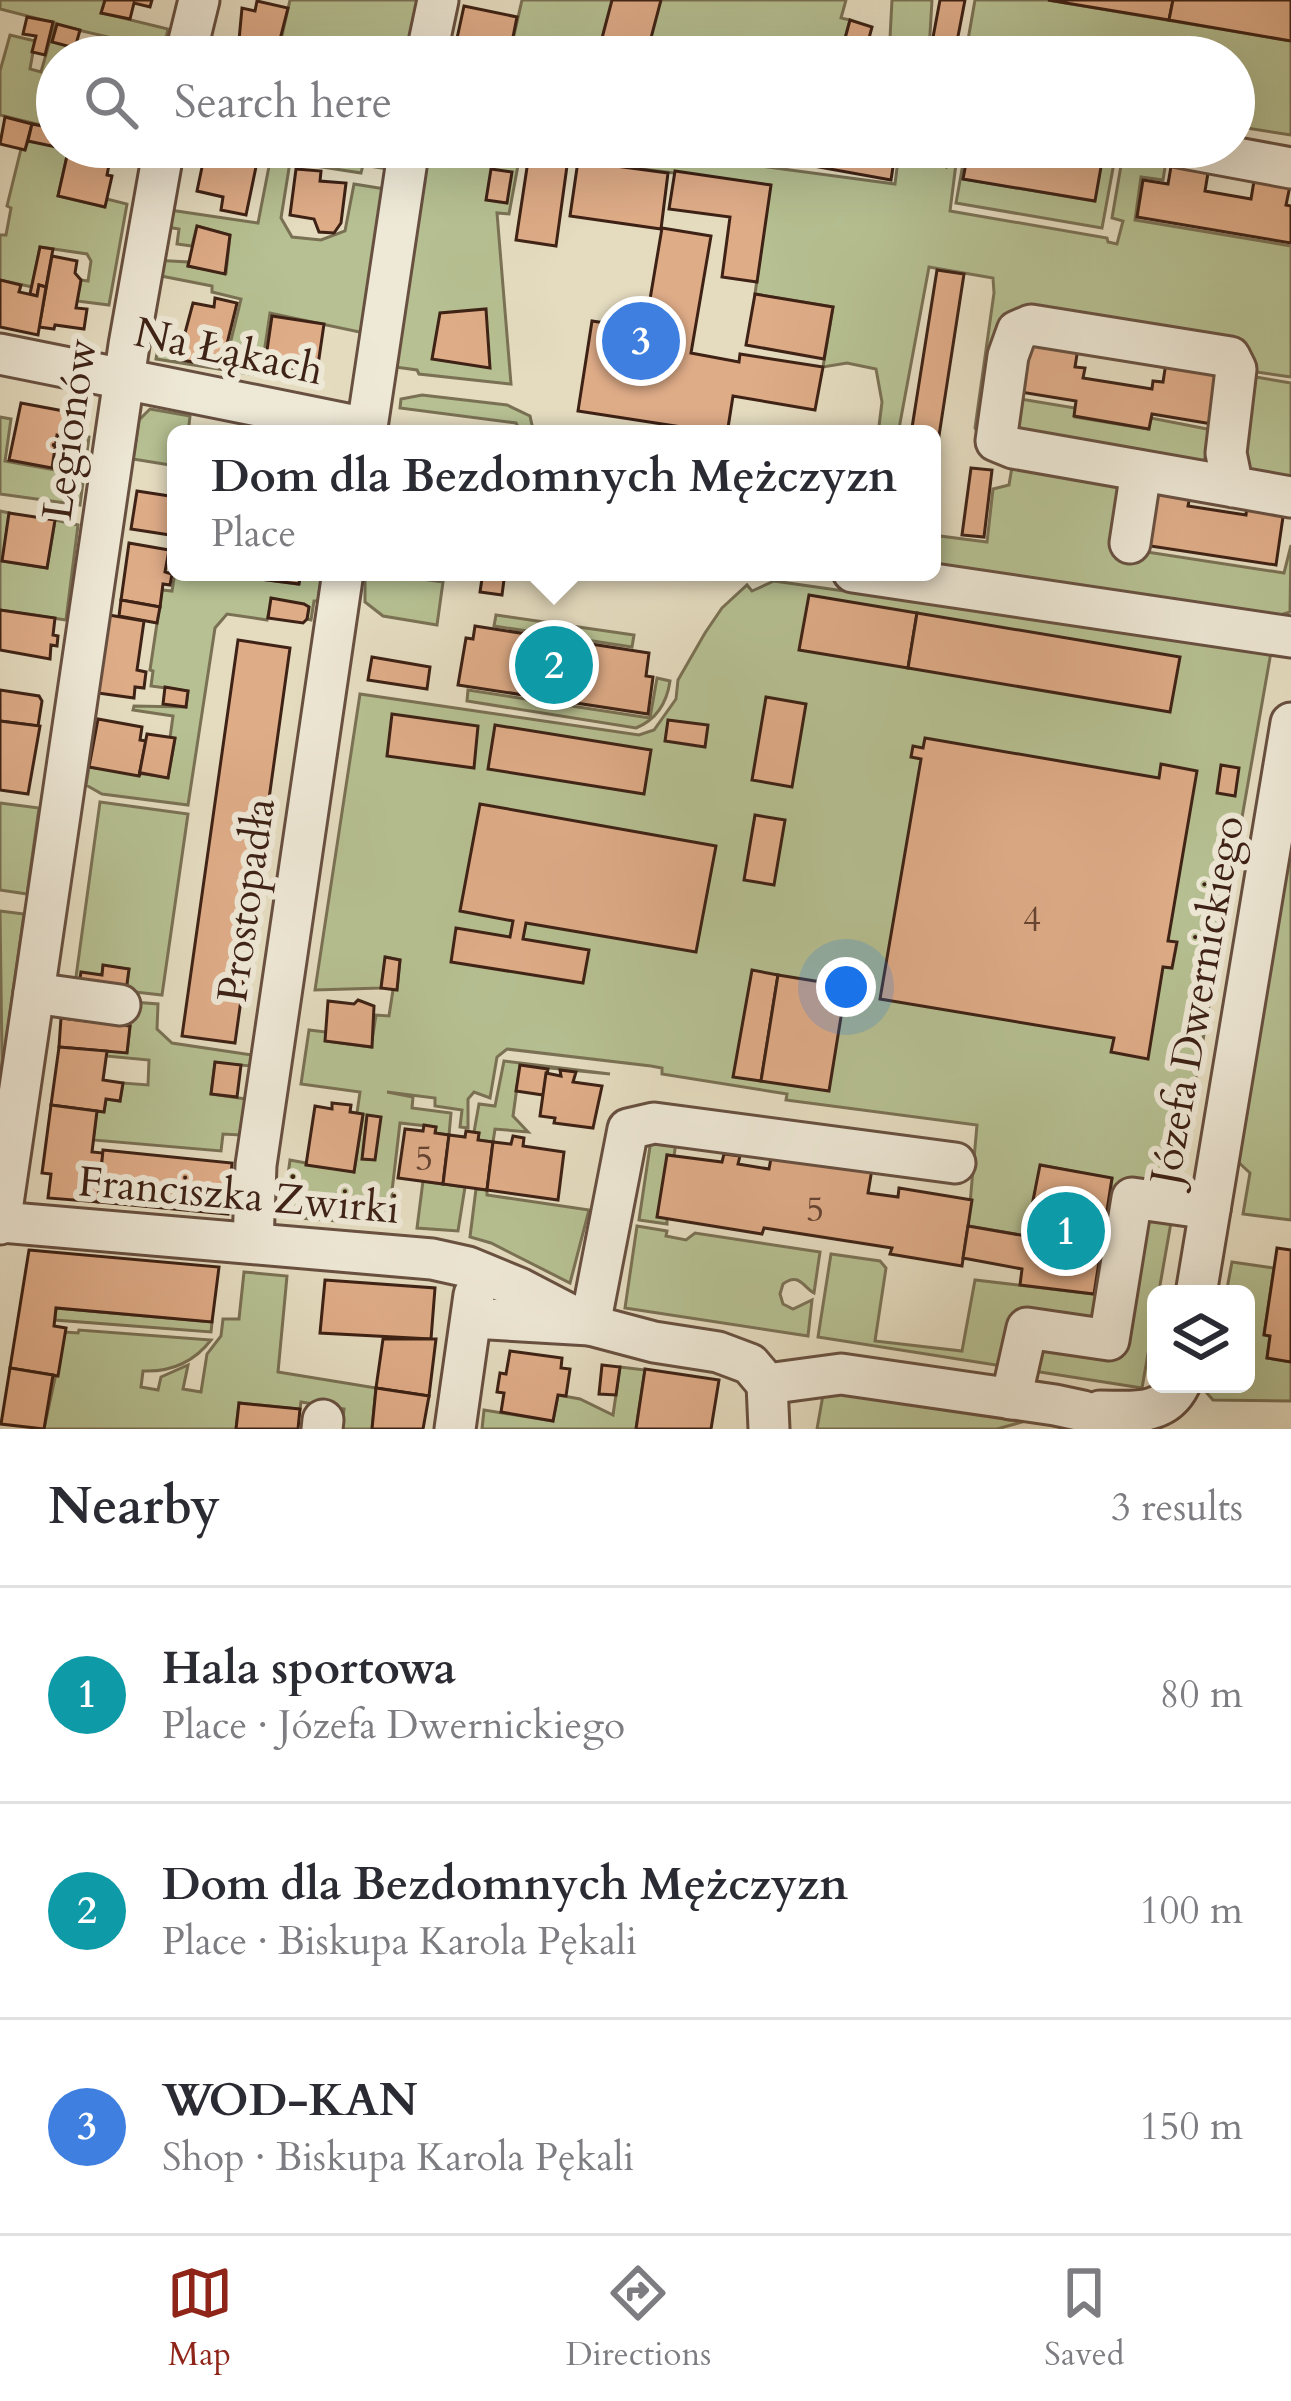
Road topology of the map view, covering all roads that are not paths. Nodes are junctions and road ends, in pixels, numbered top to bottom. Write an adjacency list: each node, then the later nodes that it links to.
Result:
1 (199, 0): 3 (street)
2 (439, 0): 4 (street)
3 (190, 36)
4 (431, 36)
5 (1255, 161): 8 (street)
6 (159, 168): 10 (street, Legionów)
7 (406, 168): 12 (street)
8 (1291, 168)
9 (0, 354): 10 (street, Na Łąkach)
10 (124, 377): 11 (street, Na Łąkach); 21 (street, Legionów)
11 (339, 425)
12 (367, 425)
13 (1142, 471): 14 (street); 14 (street); 16 (street)
14 (1233, 487): 15 (street)
15 (1291, 497)
16 (1130, 542)
17 (342, 581): 26 (street, Prostopadła)
18 (914, 581): 19 (street)
19 (1291, 637)
20 (1291, 723): 24 (street, Józefa Dwernickiego)
21 (34, 993): 22 (street); 25 (street, Legionów)
22 (120, 1005)
23 (955, 1163): 30 (street)
24 (1194, 1207): 28 (street, Józefa Dwernickiego); 32 (street)
25 (0, 1223): 26 (street, Franciszka Żwirki)
26 (253, 1242): 27 (street, Franciszka Żwirki)
27 (468, 1267): 29 (street); 30 (street, Franciszka Żwirki)
28 (1196, 1285)
29 (472, 1318): 30 (street); 35 (street)
30 (590, 1325): 31 (street)
31 (767, 1384): 32 (street); 36 (street)
32 (1015, 1384): 34 (street)
33 (1172, 1393): 34 (street)
34 (1083, 1411): 37 (street)
35 (455, 1429)
36 (770, 1429)
37 (1132, 1429)

